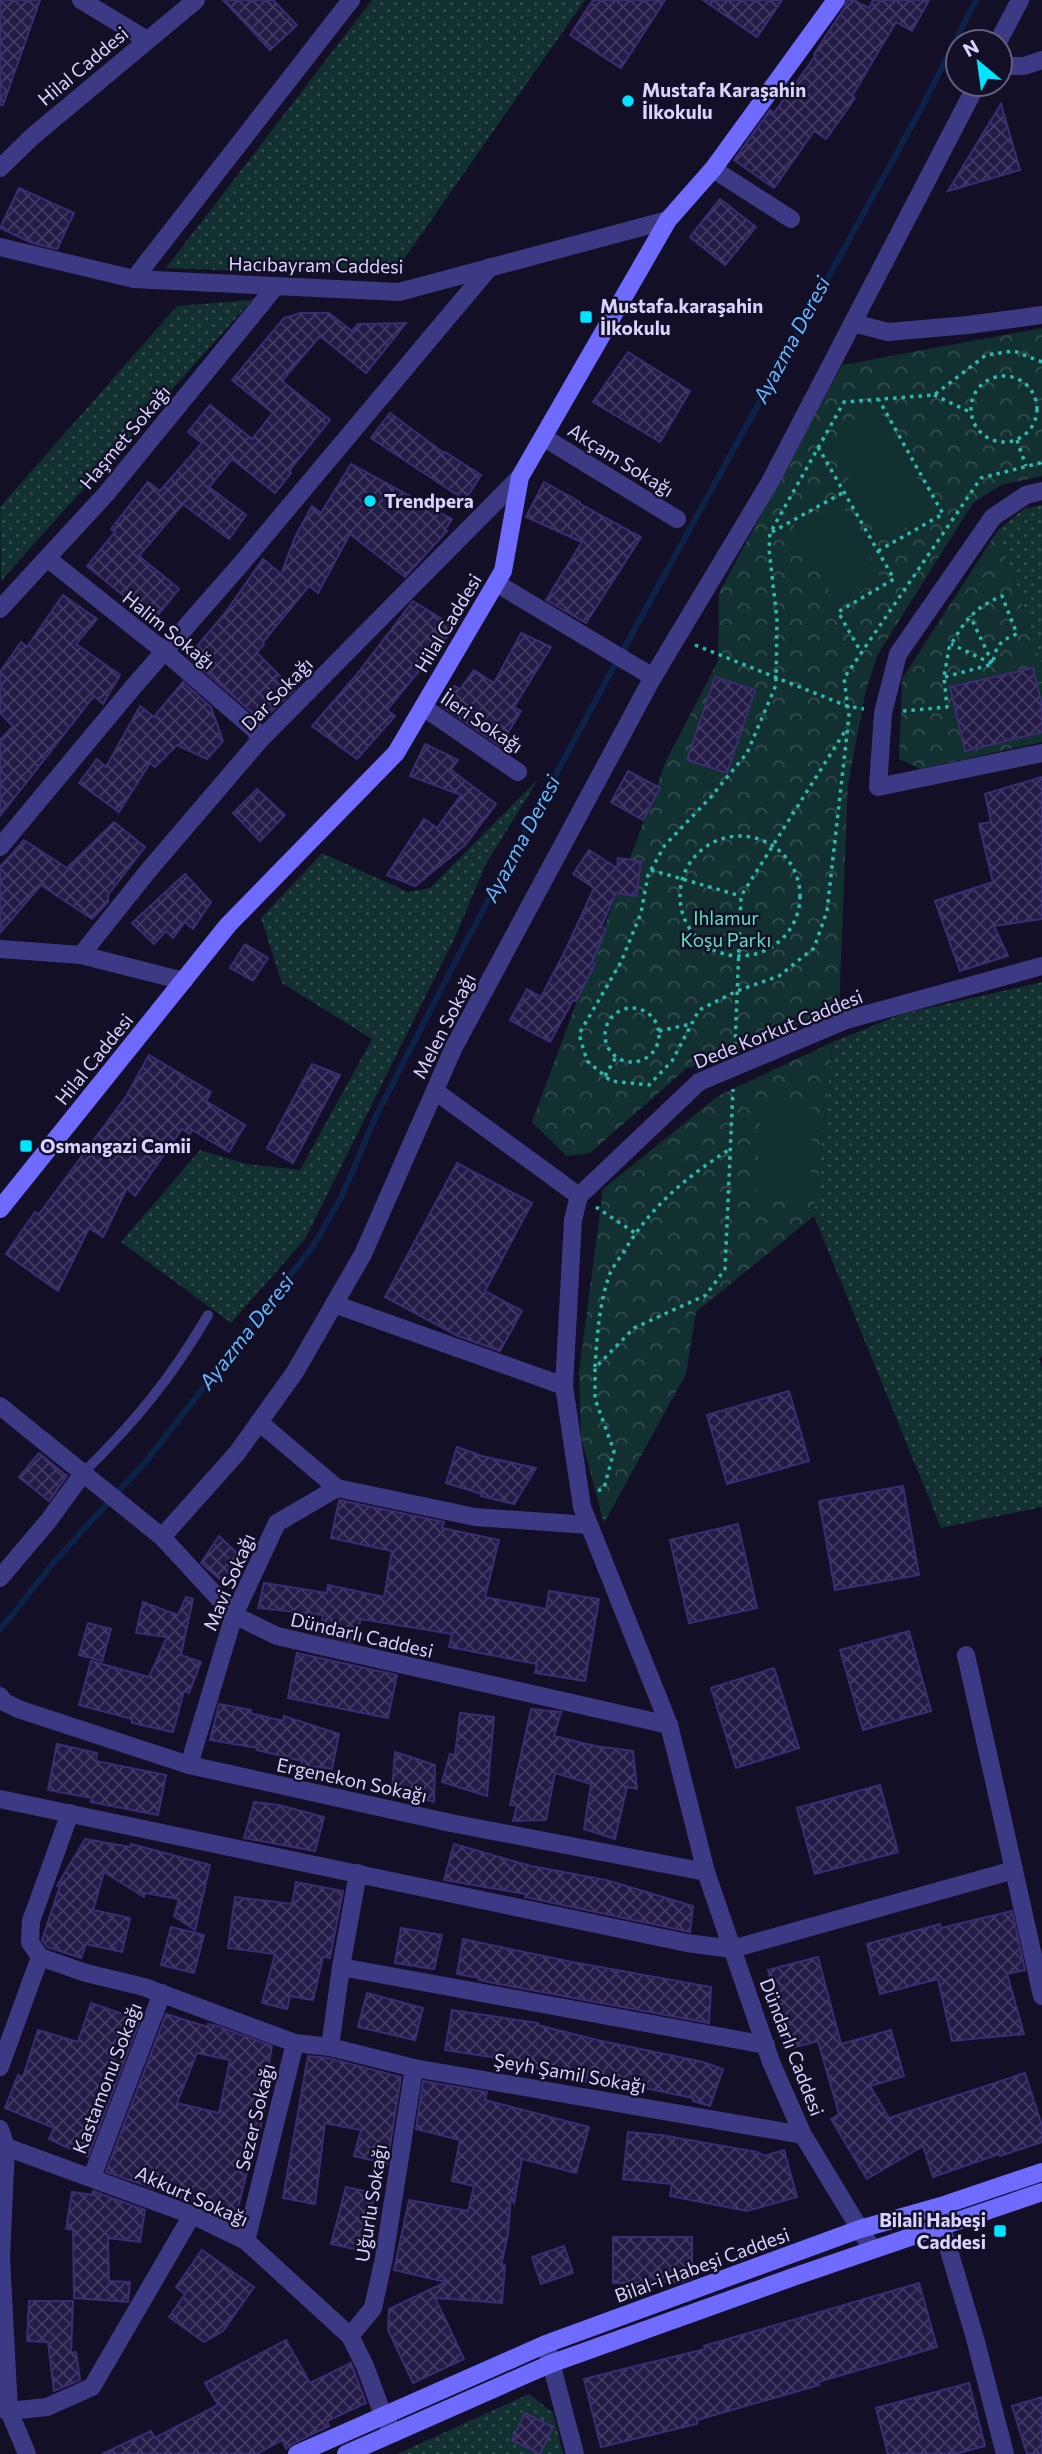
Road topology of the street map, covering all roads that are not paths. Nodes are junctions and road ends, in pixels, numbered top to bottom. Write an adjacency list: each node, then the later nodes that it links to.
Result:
1 (81, 0): 7 (street)
2 (196, 0): 7 (street, Hilal Caddesi)
3 (351, 0): 17 (street)
4 (836, 0): 12 (street, Hilal Caddesi)
5 (1020, 0): 6 (street)
6 (1005, 28)
7 (147, 40): 11 (street, Hilal Caddesi)
8 (1042, 60): 9 (street)
9 (1014, 66)
10 (970, 98): 20 (street, Melen Sokağı)
11 (0, 168)
12 (713, 169): 13 (street); 14 (street, Hilal Caddesi)
13 (791, 219)
14 (668, 220): 16 (street, Hacıbayram Caddesi); 21 (street, Hilal Caddesi)
15 (0, 247): 17 (street, Hacıbayram Caddesi)
16 (490, 267): 18 (street, Hacıbayram Caddesi); 28 (street)
17 (134, 279): 18 (street, Hacıbayram Caddesi)
18 (276, 286): 25 (street, Haşmet Sokağı)
19 (1042, 315): 20 (street)
20 (853, 323): 29 (street, Melen Sokağı)
21 (543, 437): 22 (street, Hilal Caddesi); 24 (street, Akçam Sokağı)
22 (520, 477): 26 (street, Hilal Caddesi); 31 (street, Dar Sokağı)
23 (1042, 491): 32 (street)
24 (677, 519)
25 (47, 558): 27 (street, Haşmet Sokağı); 28 (street, Halim Sokağı)
26 (496, 583): 29 (street); 30 (street, Hilal Caddesi)
27 (0, 609)
28 (164, 652): 31 (street, Halim Sokağı); 34 (street)
29 (653, 677): 39 (street, Melen Sokağı)
30 (423, 707): 33 (street, İleri Sokağı); 38 (street, Hilal Caddesi)
31 (260, 740): 36 (street, Dar Sokağı)
32 (1042, 753)
33 (518, 772)
34 (0, 847)
35 (0, 949): 36 (street)
36 (81, 955): 38 (street)
37 (1042, 966): 40 (street, Dede Korkut Caddesi)
38 (184, 981): 41 (street, Hilal Caddesi)
39 (435, 1091): 40 (street); 42 (street, Melen Sokağı)
40 (579, 1196): 44 (street, Dündarlı Caddesi)
41 (0, 1209)
42 (334, 1304): 44 (street); 46 (street, Melen Sokağı)
43 (208, 1315): 47 (lane)
44 (564, 1386): 49 (street, Dündarlı Caddesi)
45 (0, 1406): 47 (street, Dündarlı Caddesi)
46 (259, 1422): 48 (street); 50 (street, Melen Sokağı)
47 (84, 1472): 50 (street, Dündarlı Caddesi); 51 (street)
48 (337, 1488): 49 (street); 52 (street, Mavi Sokağı)
49 (588, 1525): 55 (street, Dündarlı Caddesi)
50 (162, 1537): 52 (street, Dündarlı Caddesi)
51 (0, 1579)
52 (234, 1615): 55 (street, Dündarlı Caddesi); 56 (street, Mavi Sokağı)
53 (966, 1655): 59 (street)
54 (2, 1699): 56 (street, Ergenekon Sokağı)
55 (669, 1725): 60 (street, Dündarlı Caddesi)
56 (189, 1765): 60 (street, Ergenekon Sokağı)
57 (0, 1799): 58 (street)
58 (70, 1813): 61 (street); 63 (street)
59 (1014, 1870): 62 (street); 66 (street)
60 (706, 1872): 62 (street, Dündarlı Caddesi)
61 (358, 1873): 62 (street); 64 (street)
62 (732, 1949): 68 (street, Dündarlı Caddesi)
63 (40, 1957): 65 (street, Şeyh Şamil Sokağı); 70 (street)
64 (341, 1967): 68 (street); 69 (street)
65 (162, 1993): 67 (street, Şeyh Şamil Sokağı); 76 (street, Kastamonu Sokağı)
66 (1042, 1996)
67 (295, 2043): 69 (street, Şeyh Şamil Sokağı); 82 (street, Sezer Sokağı)
68 (765, 2045): 73 (street, Dündarlı Caddesi)
69 (330, 2046): 71 (street, Şeyh Şamil Sokağı)
70 (0, 2067)
71 (414, 2068): 73 (street, Şeyh Şamil Sokağı); 85 (street, Uğurlu Sokağı)
72 (0, 2129): 74 (street)
73 (803, 2135): 81 (street, Dündarlı Caddesi)
74 (6, 2147): 76 (street, Akkurt Sokağı); 84 (street)
75 (1042, 2172): 78 (street, Bilal-i Habeşi Caddesi)
76 (92, 2177): 79 (street, Akkurt Sokağı)
77 (1042, 2192): 80 (street)
78 (941, 2206): 80 (street); 81 (street, Bilal-i Habeşi Caddesi)
79 (192, 2215): 82 (street, Akkurt Sokağı); 88 (street)
80 (942, 2227): 83 (street); 95 (street)
81 (860, 2229): 83 (street, Dündarlı Caddesi); 86 (street, Bilal-i Habeşi Caddesi)
82 (246, 2241): 85 (street, Akkurt Sokağı)
83 (872, 2249): 87 (street)
84 (1, 2258): 88 (street)
85 (350, 2336): 89 (street, Akkurt Sokağı)
86 (547, 2344): 87 (street); 89 (street, Bilal-i Habeşi Caddesi)
87 (550, 2364): 90 (street); 94 (street)
88 (3, 2414): 91 (street)
89 (383, 2416): 90 (street); 92 (street, Bilal-i Habeşi Caddesi)
90 (394, 2433): 93 (street)
91 (27, 2454)
92 (297, 2454)
93 (346, 2454)
94 (575, 2454)
95 (1005, 2454)

